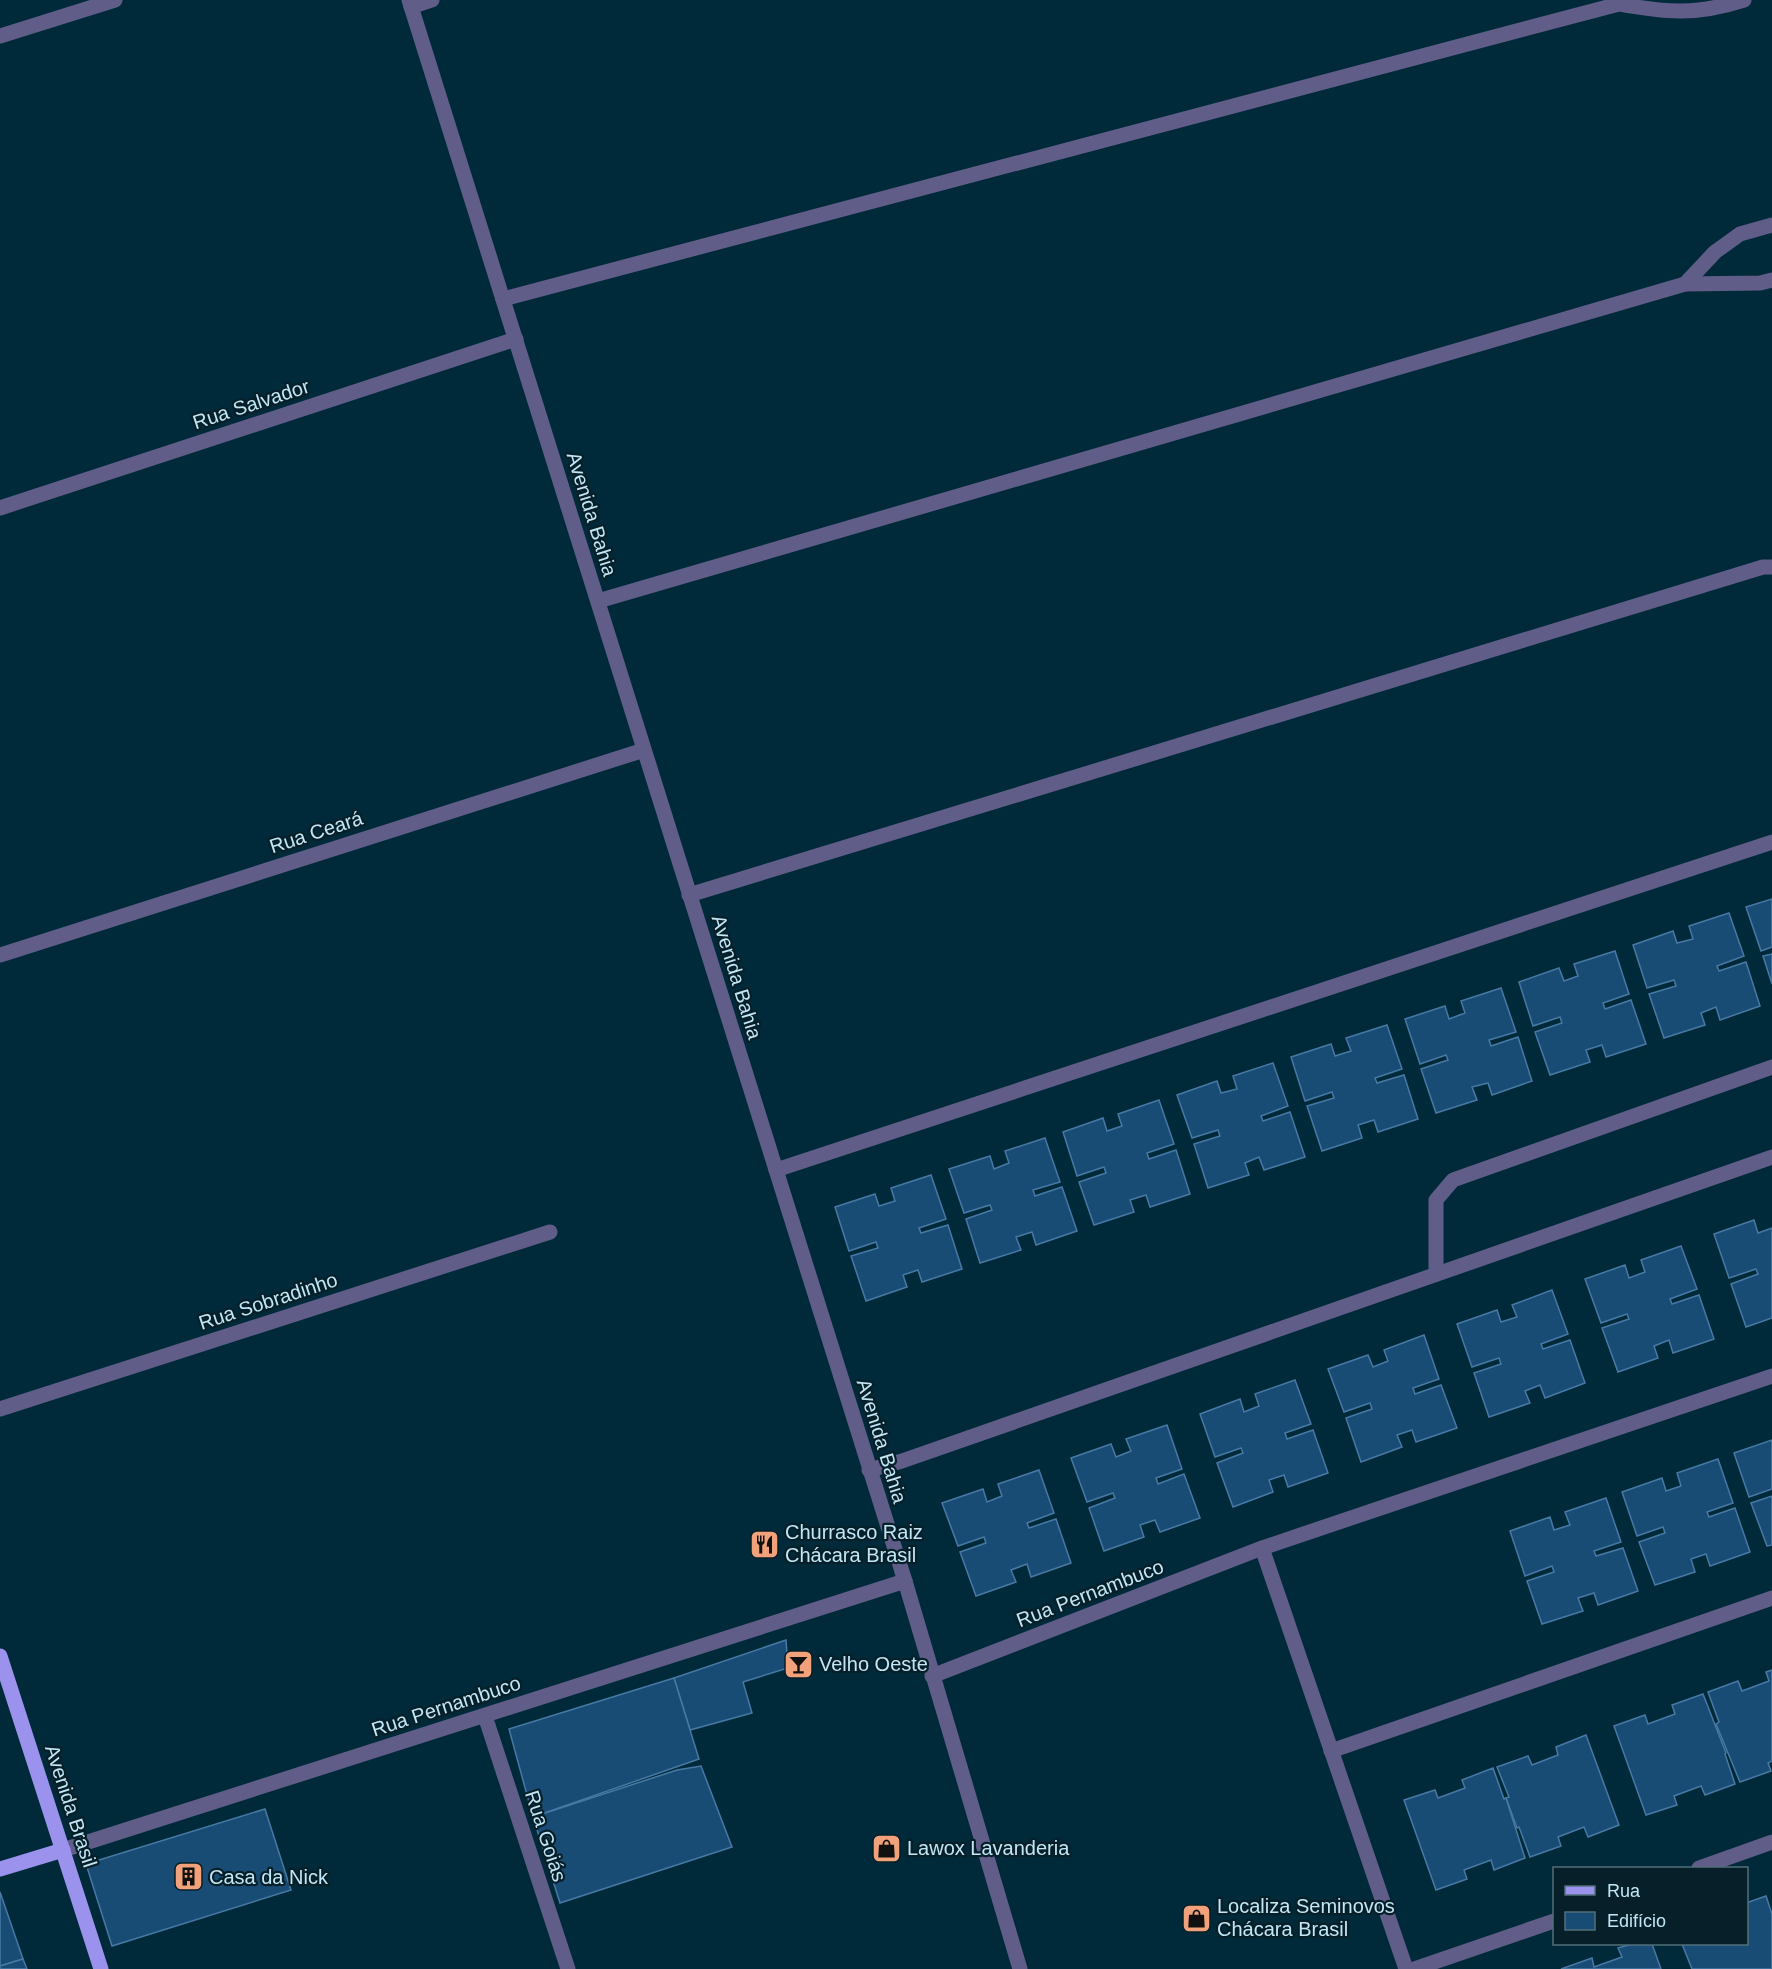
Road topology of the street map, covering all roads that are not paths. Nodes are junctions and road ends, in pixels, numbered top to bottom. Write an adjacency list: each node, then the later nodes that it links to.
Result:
1 (115, 0): 6 (street)
2 (432, 0): 5 (street)
3 (1744, 0): 4 (street)
4 (1621, 2): 10 (street)
5 (410, 4): 10 (street, Avenida Bahia)
6 (0, 36)
7 (1772, 225): 9 (street)
8 (1772, 280): 9 (street)
9 (1685, 284): 14 (street)
10 (503, 299): 11 (street, Avenida Bahia)
11 (516, 339): 12 (street, Rua Salvador); 14 (street, Avenida Bahia)
12 (0, 508)
13 (1769, 563): 17 (street)
14 (597, 601): 15 (street, Avenida Bahia)
15 (644, 750): 17 (street, Avenida Bahia); 18 (street, Rua Ceará)
16 (1772, 842): 21 (street)
17 (689, 895): 21 (street, Avenida Bahia)
18 (0, 955)
19 (1772, 1067): 23 (street)
20 (1772, 1158): 23 (street)
21 (776, 1170): 26 (street, Avenida Bahia)
22 (550, 1232): 25 (street, Rua Sobradinho)
23 (1436, 1274): 26 (street)
24 (1772, 1376): 27 (street, Rua Pernambuco)
25 (0, 1410)
26 (869, 1470): 28 (street, Avenida Bahia)
27 (1262, 1548): 31 (street, Rua Pernambuco); 33 (street)
28 (904, 1581): 31 (street, Avenida Bahia); 32 (street, Rua Pernambuco)
29 (1772, 1598): 33 (street)
30 (0, 1656): 35 (main road, Avenida Brasil)
31 (932, 1676): 41 (street, Avenida Bahia)
32 (485, 1716): 35 (street, Rua Pernambuco); 40 (street, Rua Goiás)
33 (1331, 1751): 42 (street)
34 (1772, 1842): 36 (street)
35 (63, 1850): 37 (main road, Rua Pernambuco); 39 (main road, Avenida Brasil)
36 (1704, 1867)
37 (0, 1869)
38 (1553, 1920): 43 (street)
39 (101, 1969)
40 (568, 1969)
41 (1020, 1969)
42 (1406, 1969)
43 (1414, 1969)

